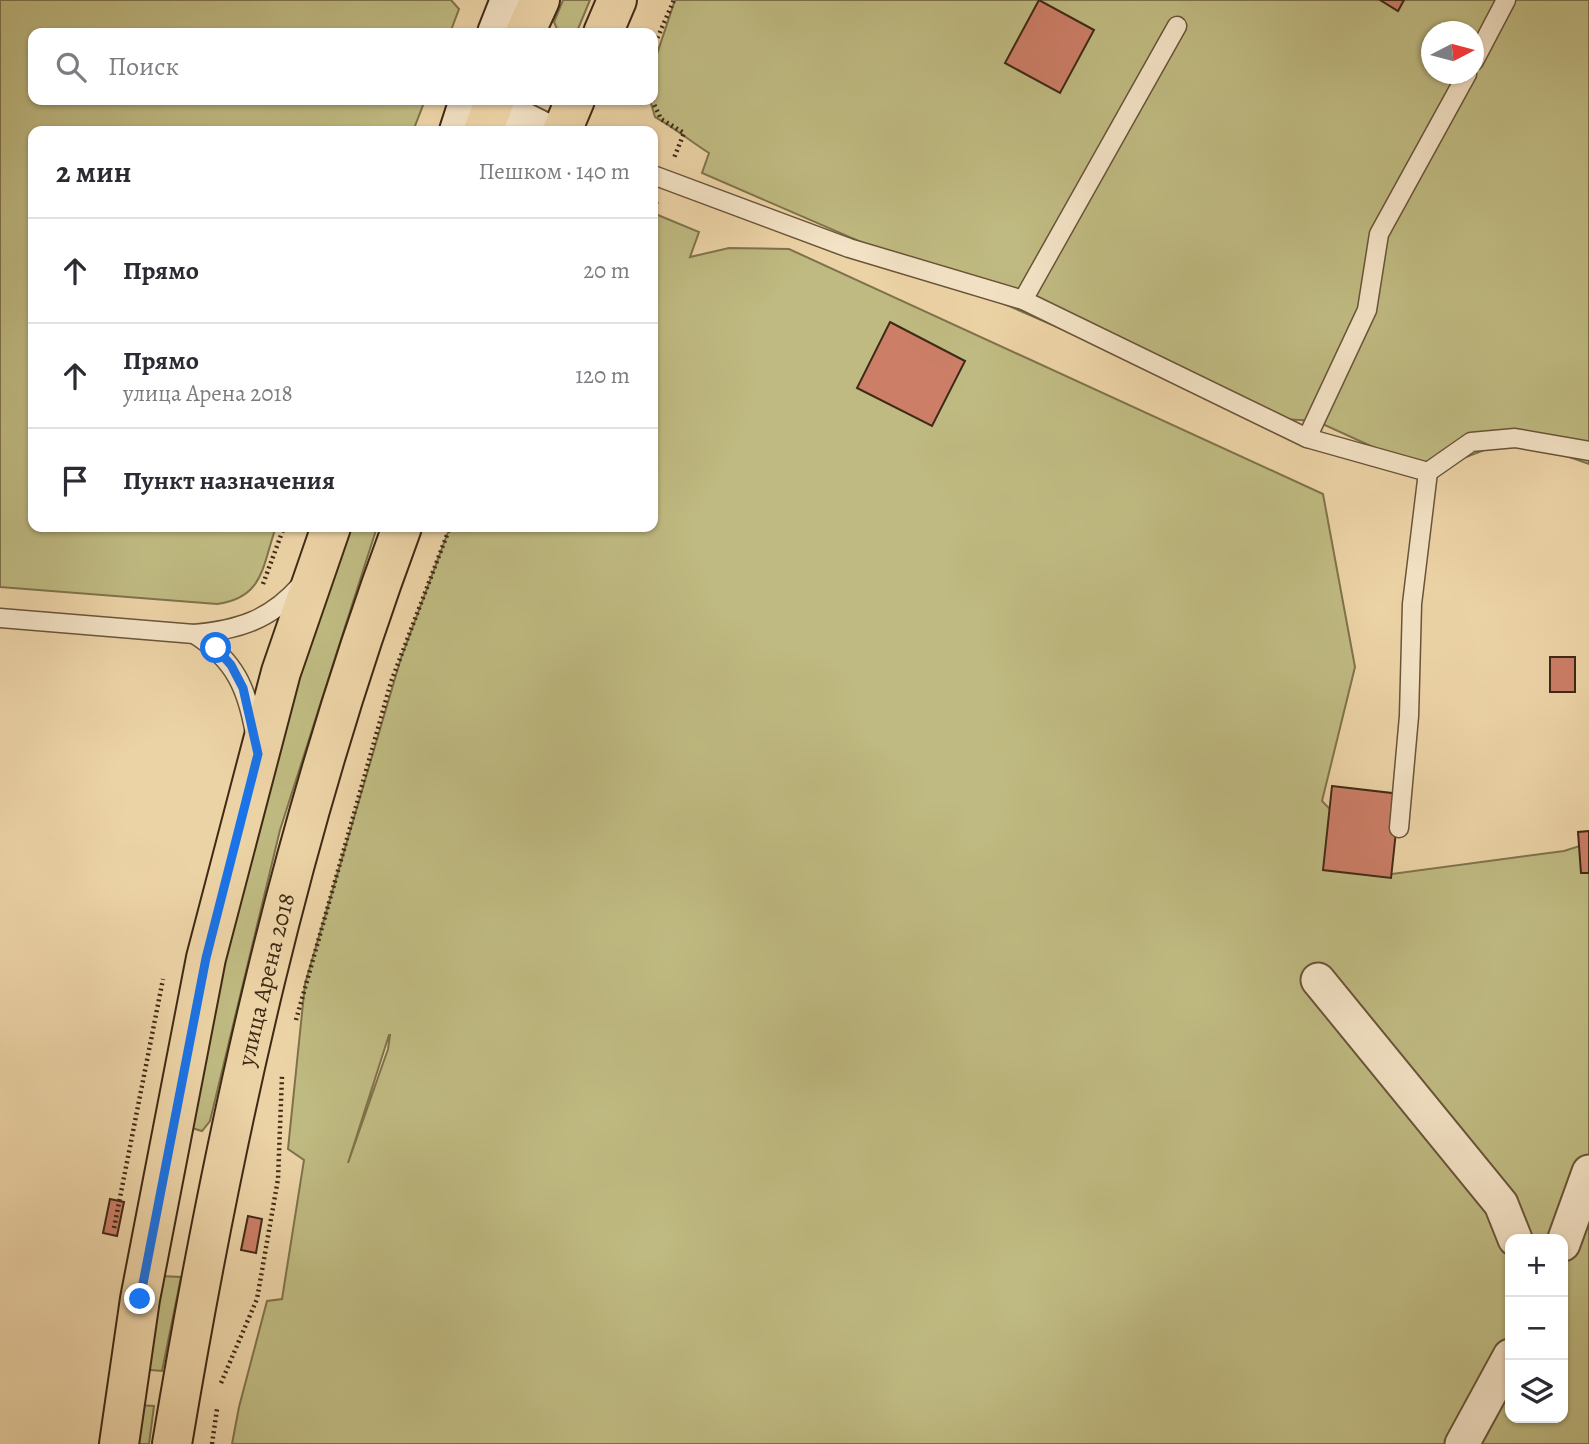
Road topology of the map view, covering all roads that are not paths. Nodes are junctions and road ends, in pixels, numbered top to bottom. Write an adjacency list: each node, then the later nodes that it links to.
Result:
1 (510, 0): 6 (main road)
2 (540, 0): 7 (main road)
3 (617, 0): 8 (main road)
4 (1506, 0): 9 (lane)
5 (1177, 26): 17 (lane)
6 (499, 28)
7 (527, 28)
8 (605, 28)
9 (1484, 42)
10 (1462, 84): 18 (lane)
11 (573, 105): 15 (main road)
12 (485, 109): 13 (main road); 14 (street)
13 (465, 126)
14 (533, 126)
15 (564, 126)
16 (658, 177): 17 (lane)
17 (1023, 299): 18 (lane)
18 (1307, 438): 20 (lane)
19 (1589, 451): 20 (lane)
20 (1428, 472): 26 (lane)
21 (400, 532): 33 (main road, улица Арена 2018)
22 (328, 538): 24 (lane); 25 (main road)
23 (0, 618): 24 (lane)
24 (194, 634): 25 (lane)
25 (258, 754): 32 (main road)
26 (1399, 828)
27 (1318, 980): 29 (street)
28 (1589, 1172): 30 (street)
29 (1513, 1234)
30 (1567, 1234)
31 (1508, 1360): 34 (street)
32 (119, 1444)
33 (172, 1444)
34 (1462, 1444)

